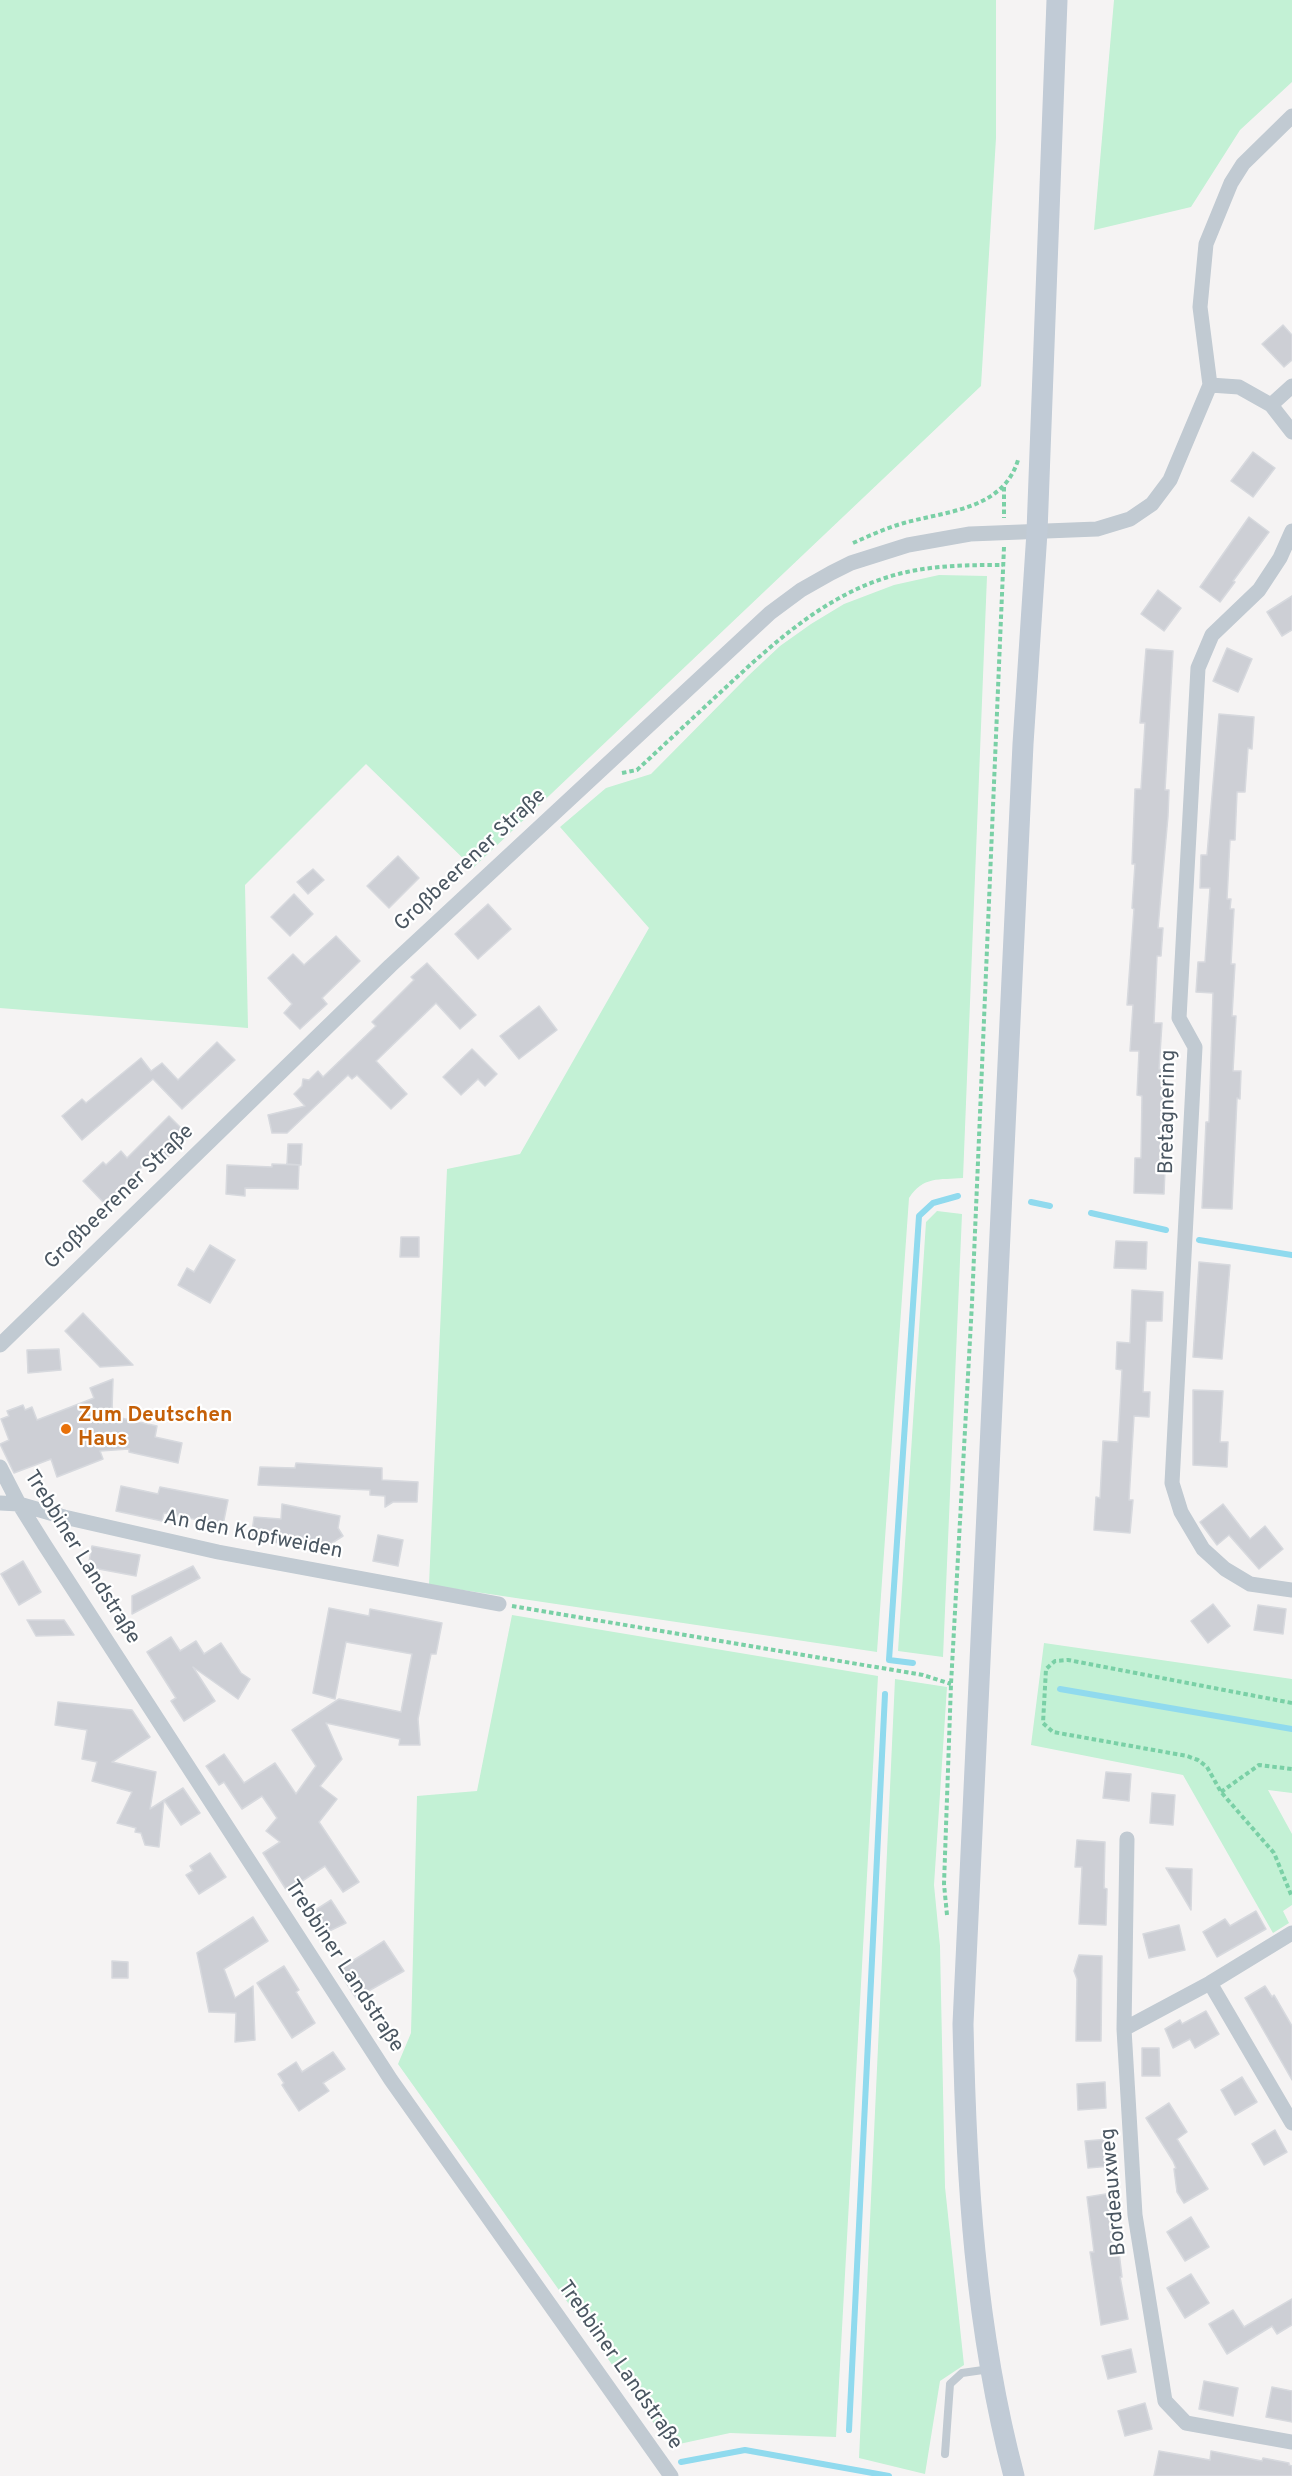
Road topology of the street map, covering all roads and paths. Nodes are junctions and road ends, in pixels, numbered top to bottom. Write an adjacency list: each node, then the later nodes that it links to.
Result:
1 (1057, 0): 9 (main road)
2 (1292, 116): 3 (street)
3 (1210, 385): 5 (street); 9 (street, Großbeerener Straße)
4 (1292, 386): 5 (street)
5 (1271, 405): 6 (street)
6 (1292, 432)
7 (1018, 463): 10 (path)
8 (1292, 531): 17 (street, Bretagnering)
9 (1038, 532): 10 (street, Großbeerener Straße); 29 (main road)
10 (1004, 533): 12 (street, Großbeerener Straße)
11 (1003, 565): 12 (path)
12 (594, 776): 13 (street, Großbeerener Straße)
13 (0, 1345)
14 (0, 1467): 16 (street, Trebbiner Landstraße)
15 (0, 1503): 16 (street, An den Kopfweiden)
16 (19, 1504): 18 (street, An den Kopfweiden); 32 (street, Trebbiner Landstraße)
17 (1292, 1590)
18 (499, 1604): 19 (path)
19 (951, 1684)
20 (1292, 1703): 22 (path)
21 (1292, 1769): 22 (path)
22 (1221, 1792): 24 (path)
23 (1127, 1839): 27 (street, Bordeauxweg)
24 (1292, 1897)
25 (1292, 1933): 26 (street)
26 (1210, 1983): 27 (street); 28 (street)
27 (1125, 2029): 30 (street, Bordeauxweg)
28 (1292, 2123)
29 (991, 2369): 31 (lane); 33 (main road)
30 (1292, 2442)
31 (945, 2454)
32 (671, 2476)
33 (1014, 2476)

